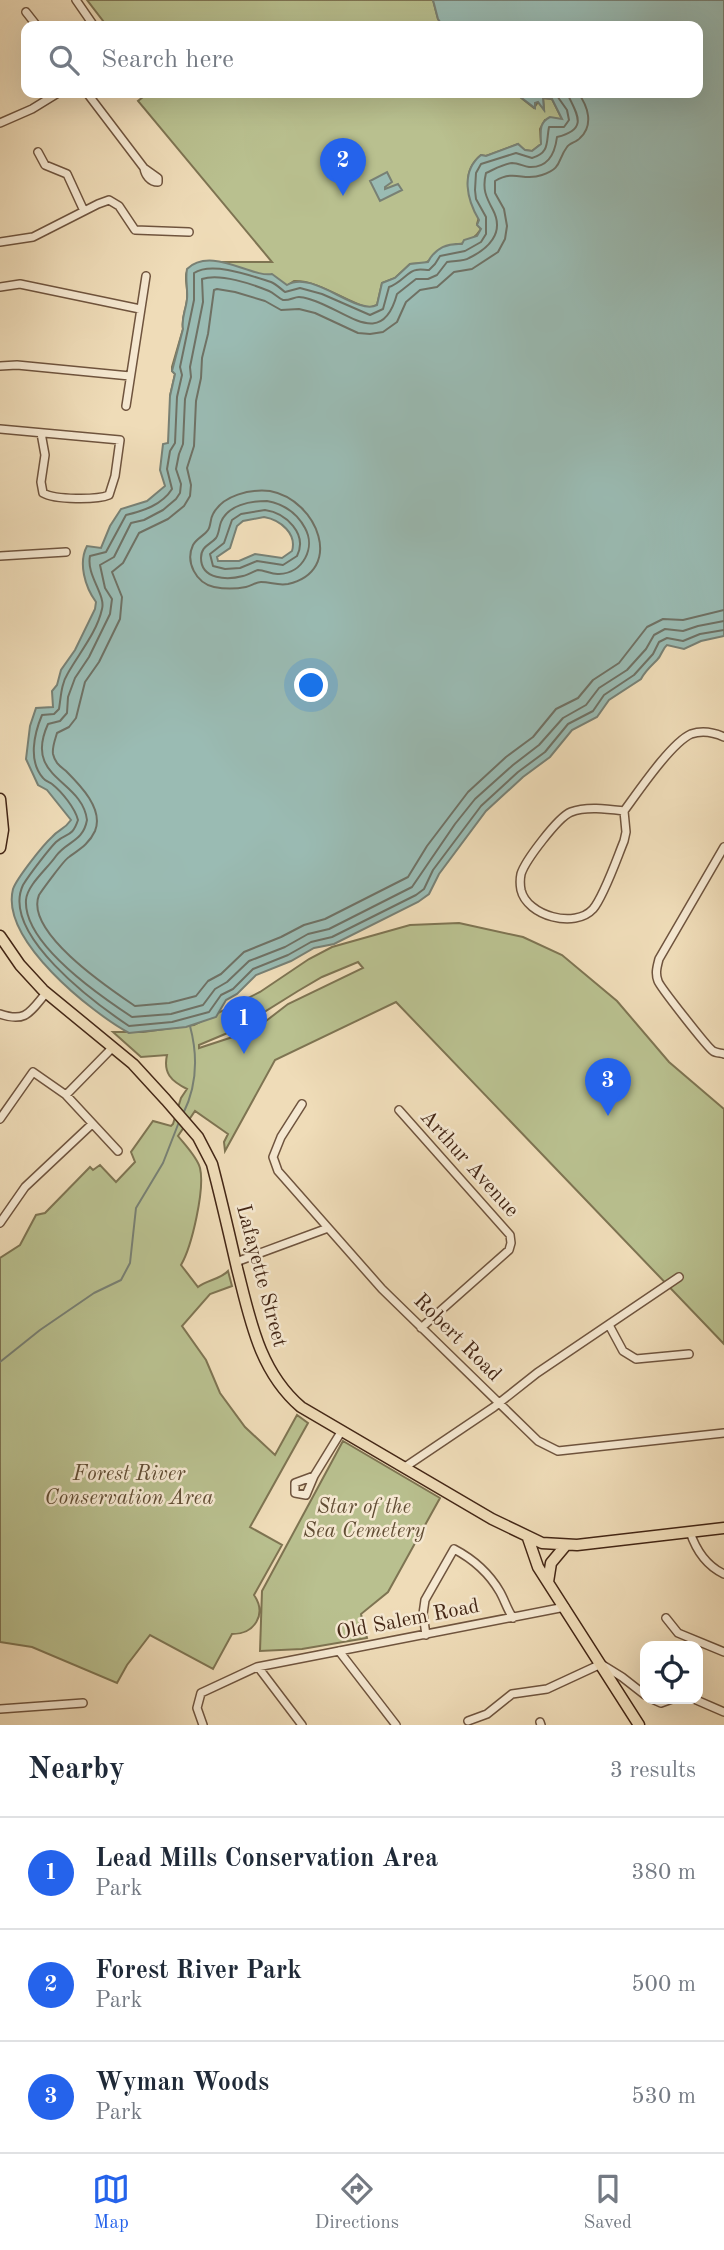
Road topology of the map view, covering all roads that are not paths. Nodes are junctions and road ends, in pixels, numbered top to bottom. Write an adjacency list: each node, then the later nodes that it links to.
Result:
1 (76, 0): 4 (street)
2 (26, 12): 3 (street)
3 (33, 21)
4 (91, 21)
5 (50, 98): 7 (street)
6 (91, 98): 9 (street)
7 (0, 123)
8 (38, 152): 10 (street)
9 (144, 168)
10 (84, 211): 11 (street); 12 (street)
11 (189, 232)
12 (0, 242)
13 (146, 276): 15 (street)
14 (0, 287): 15 (street)
15 (140, 309): 17 (street)
16 (0, 366): 17 (street)
17 (130, 376): 18 (street)
18 (126, 406)
19 (0, 429): 20 (street)
20 (41, 433): 20 (street)
21 (66, 552): 22 (street)
22 (0, 556)
23 (724, 737): 25 (street)
24 (0, 799): 27 (main road)
25 (624, 811): 25 (street)
26 (724, 847): 32 (street)
27 (0, 848)
28 (0, 936): 29 (main road, Lafayette Street)
29 (47, 993): 30 (street); 31 (main road, Lafayette Street)
30 (0, 1014)
31 (113, 1047): 33 (street); 41 (main road, Lafayette Street)
32 (724, 1054)
33 (66, 1095): 36 (street); 37 (street)
34 (302, 1104): 40 (street, Robert Road)
35 (398, 1110): 44 (street, Arthur Avenue)
36 (0, 1119)
37 (92, 1124): 38 (street); 39 (street)
38 (118, 1151)
39 (0, 1223)
40 (328, 1228): 41 (street); 44 (street, Robert Road)
41 (236, 1262): 47 (main road, Lafayette Street)
42 (679, 1277): 43 (street)
43 (608, 1325): 45 (street); 46 (street)
44 (421, 1328): 46 (street, Robert Road)
45 (689, 1354)
46 (498, 1403): 48 (street, Robert Road); 49 (street)
47 (341, 1432): 49 (main road, Lafayette Street); 50 (street)
48 (724, 1433)
49 (405, 1467): 53 (main road, Lafayette Street)
50 (314, 1476)
51 (724, 1528): 52 (main road, Lafayette Street)
52 (691, 1532): 55 (main road, Lafayette Street); 56 (street)
53 (528, 1538): 54 (main road, Lafayette Street); 57 (main road)
54 (542, 1544): 55 (main road, Lafayette Street); 57 (main road)
55 (566, 1545): 57 (main road)
56 (724, 1574)
57 (548, 1582): 58 (main road)
58 (565, 1607): 59 (street, Old Salem Road); 64 (main road)
59 (513, 1618): 61 (street, Old Salem Road); 61 (street)
60 (666, 1618): 63 (street)
61 (426, 1634): 62 (street, Old Salem Road)
62 (339, 1651): 65 (street, Old Salem Road); 75 (street)
63 (724, 1652)
64 (601, 1664): 66 (street); 71 (street); 76 (main road)
65 (258, 1667): 72 (street); 73 (street, Old Salem Road)
66 (640, 1691)
67 (83, 1703): 69 (street)
68 (703, 1703): 70 (street)
69 (0, 1709)
70 (724, 1712)
71 (468, 1721)
72 (300, 1723): 74 (street)
73 (203, 1725)
74 (290, 1725)
75 (396, 1725)
76 (639, 1725)

